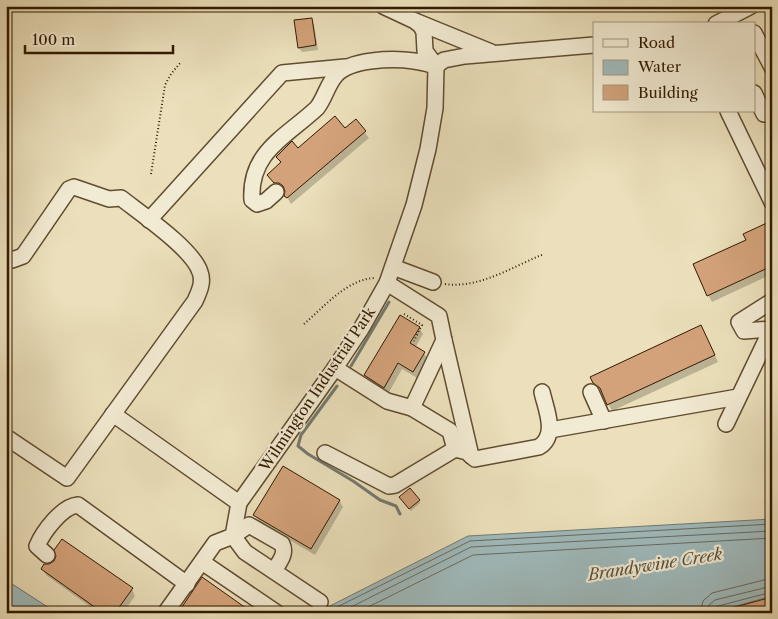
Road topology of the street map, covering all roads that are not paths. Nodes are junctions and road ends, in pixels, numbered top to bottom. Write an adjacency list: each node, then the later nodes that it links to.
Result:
1 (383, 6): 3 (street)
2 (748, 13): 4 (street)
3 (415, 21): 7 (street); 8 (street)
4 (722, 22)
5 (756, 37): 10 (street)
6 (593, 45): 7 (street)
7 (495, 54): 8 (street)
8 (436, 66): 9 (street); 18 (street, Wilmington Industrial Park)
9 (346, 67): 14 (street); 16 (street)
10 (772, 67)
11 (756, 97): 12 (street)
12 (772, 110)
13 (728, 112): 15 (street)
14 (276, 192)
15 (772, 202)
16 (149, 220): 17 (street); 28 (street)
17 (6, 258)
18 (389, 276): 19 (street); 22 (street); 23 (street, Wilmington Industrial Park)
19 (433, 282)
20 (772, 300): 21 (street)
21 (772, 328): 26 (street)
22 (444, 340): 27 (street); 35 (street)
23 (335, 368): 27 (street); 36 (street, Wilmington Industrial Park)
24 (542, 392): 31 (street)
25 (591, 392): 29 (street)
26 (738, 396): 29 (street); 30 (street)
27 (412, 408): 33 (street)
28 (113, 414): 32 (street); 36 (street)
29 (604, 421): 31 (street)
30 (726, 424)
31 (550, 430): 35 (street)
32 (6, 436)
33 (455, 448): 34 (street); 35 (street)
34 (325, 453)
35 (471, 456)
36 (239, 503): 37 (street, Wilmington Industrial Park)
37 (233, 536): 39 (street); 40 (street); 40 (street)
38 (47, 555): 41 (street)
39 (202, 562): 41 (street); 44 (street)
40 (274, 571): 42 (street)
41 (187, 584): 43 (street)
42 (320, 602)
43 (168, 613)
44 (277, 613)

